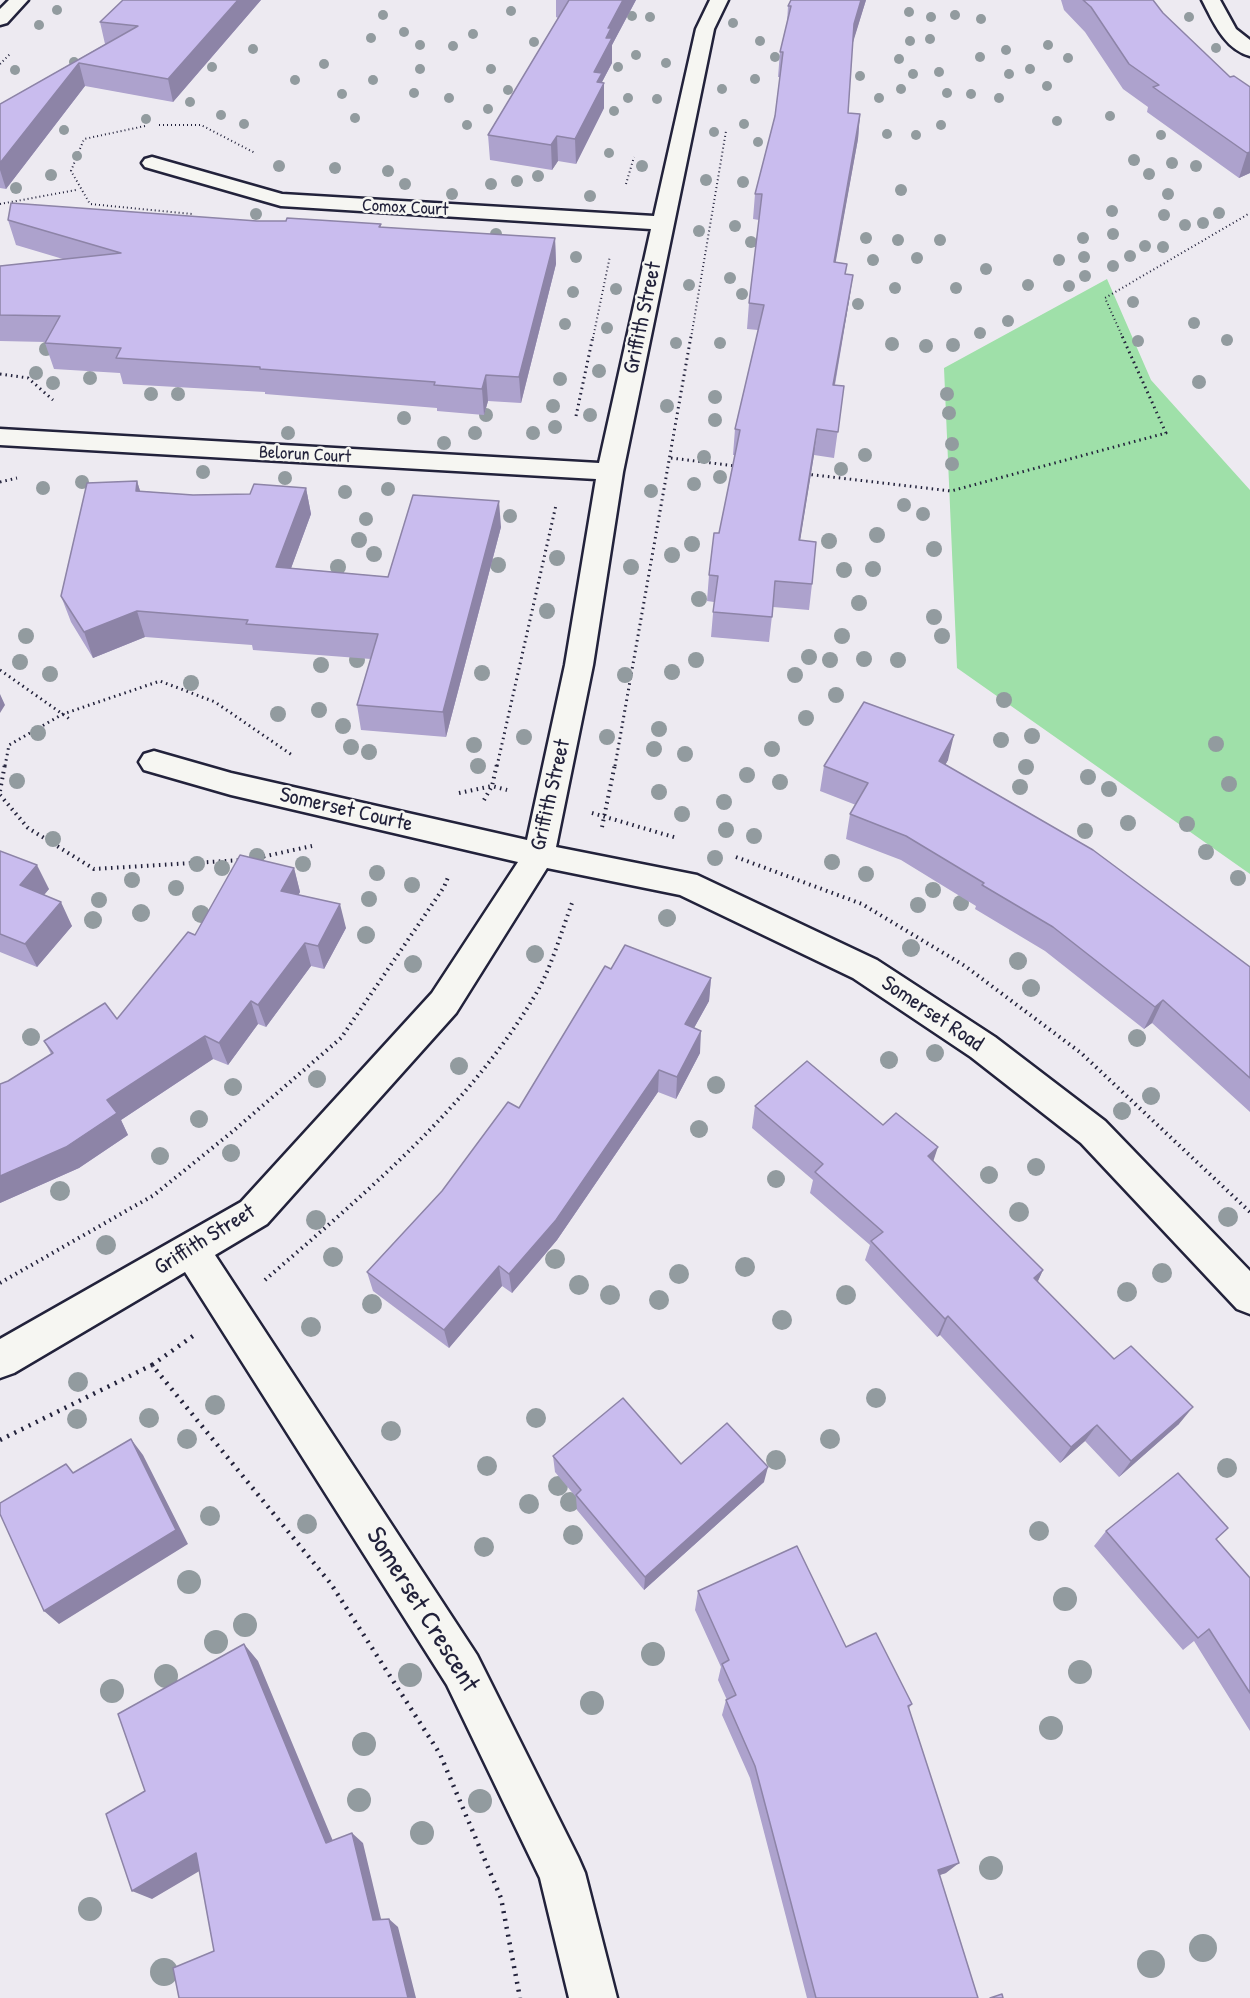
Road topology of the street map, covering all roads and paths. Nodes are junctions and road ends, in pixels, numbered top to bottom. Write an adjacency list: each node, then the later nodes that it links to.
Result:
1 (19, 0): 4 (street)
2 (719, 0): 13 (street, Griffith Street)
3 (1211, 0): 5 (street)
4 (0, 18)
5 (1250, 50)
6 (727, 128): 15 (path)
7 (634, 157): 12 (path)
8 (152, 163): 12 (street, Comox Court)
9 (76, 190): 10 (path)
10 (0, 204)
11 (1250, 213): 19 (path)
12 (617, 220): 13 (street, Comox Court); 17 (path)
13 (664, 223): 18 (street, Griffith Street)
14 (0, 437): 17 (street, Belorun Court)
15 (671, 458): 16 (path); 27 (path)
16 (742, 467)
17 (565, 470): 18 (street, Belorun Court); 24 (path)
18 (610, 472): 26 (street, Griffith Street)
19 (801, 474)
20 (0, 670): 21 (path)
21 (71, 720)
22 (154, 762): 24 (street, Somerset Courte)
23 (0, 795): 25 (path)
24 (465, 837): 26 (street, Somerset Courte); 29 (path)
25 (324, 848)
26 (539, 855): 27 (street, Somerset Road); 28 (street, Griffith Street)
27 (587, 865): 30 (street, Somerset Road); 31 (path)
28 (190, 1250): 31 (street, Somerset Crescent); 32 (street, Griffith Street)
29 (0, 1283)
30 (1250, 1297)
31 (230, 1310): 33 (path); 36 (street, Somerset Crescent)
32 (0, 1360)
33 (152, 1365): 34 (path); 35 (path)
34 (0, 1440)
35 (520, 1998)
36 (593, 1998)

